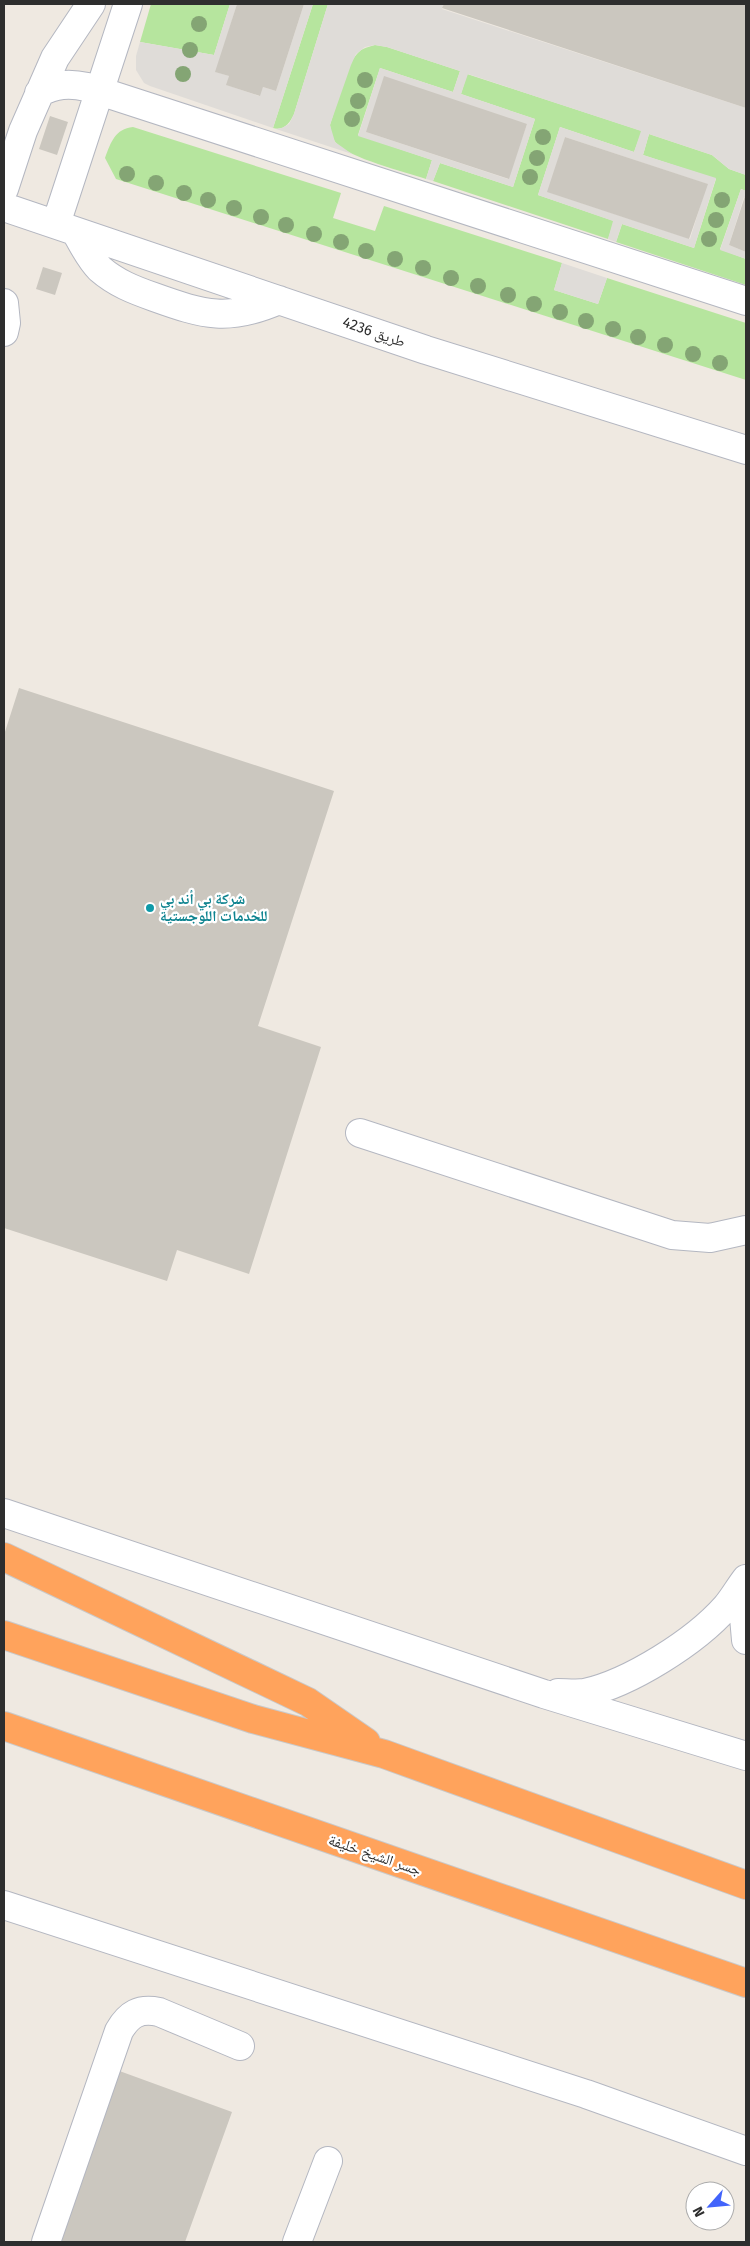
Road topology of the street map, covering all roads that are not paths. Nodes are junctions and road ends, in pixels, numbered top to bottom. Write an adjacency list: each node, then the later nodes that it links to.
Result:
1 (91, 4): 4 (street)
2 (128, 4): 3 (street)
3 (100, 91): 4 (street); 7 (street); 9 (street)
4 (39, 93): 5 (street)
5 (4, 189)
6 (4, 207): 7 (street, طريق 4236)
7 (66, 228): 8 (street, طريق 4236); 8 (street)
8 (279, 300): 12 (street, طريق 4236)
9 (746, 301)
10 (4, 303): 11 (street)
11 (4, 332)
12 (746, 450)
13 (360, 1133): 14 (street)
14 (746, 1230)
15 (4, 1513): 21 (street)
16 (4, 1557): 23 (highway)
17 (746, 1579): 21 (street)
18 (746, 1606): 20 (street)
19 (4, 1635): 23 (highway)
20 (746, 1640)
21 (544, 1694): 24 (street)
22 (4, 1726): 27 (highway, جسر الشيخ خليفة)
23 (384, 1754): 25 (highway)
24 (746, 1756)
25 (746, 1884)
26 (4, 1905): 29 (street)
27 (746, 1983)
28 (240, 2046): 31 (street)
29 (746, 2151)
30 (328, 2161): 32 (street)
31 (46, 2242)
32 (297, 2242)

